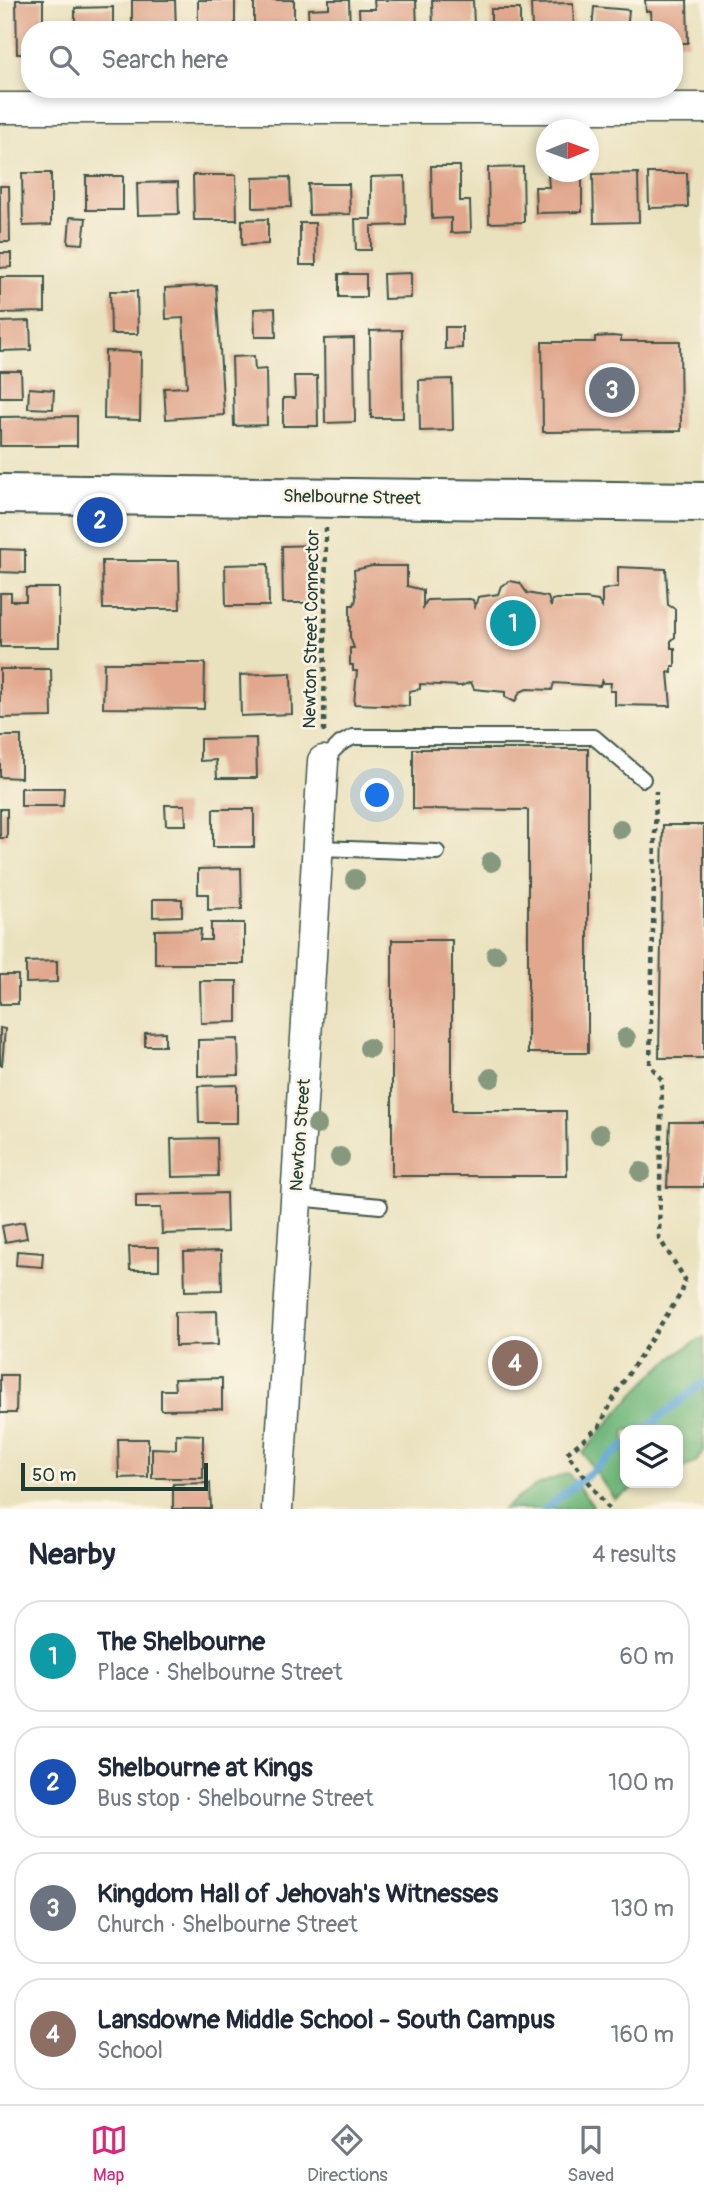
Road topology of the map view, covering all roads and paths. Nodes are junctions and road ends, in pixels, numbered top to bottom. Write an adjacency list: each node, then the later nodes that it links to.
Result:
1 (0, 108): 2 (street)
2 (704, 108)
3 (0, 494): 4 (main road, Shelbourne Street)
4 (326, 497): 5 (main road, Shelbourne Street); 6 (path, Newton Street Connector)
5 (704, 502)
6 (323, 761): 7 (lane); 9 (street, Newton Street)
7 (643, 779)
8 (656, 787): 13 (path)
9 (318, 848): 10 (lane); 11 (street, Newton Street)
10 (437, 852)
11 (297, 1198): 12 (lane); 14 (street, Newton Street)
12 (380, 1206)
13 (609, 1508)
14 (277, 1509)

